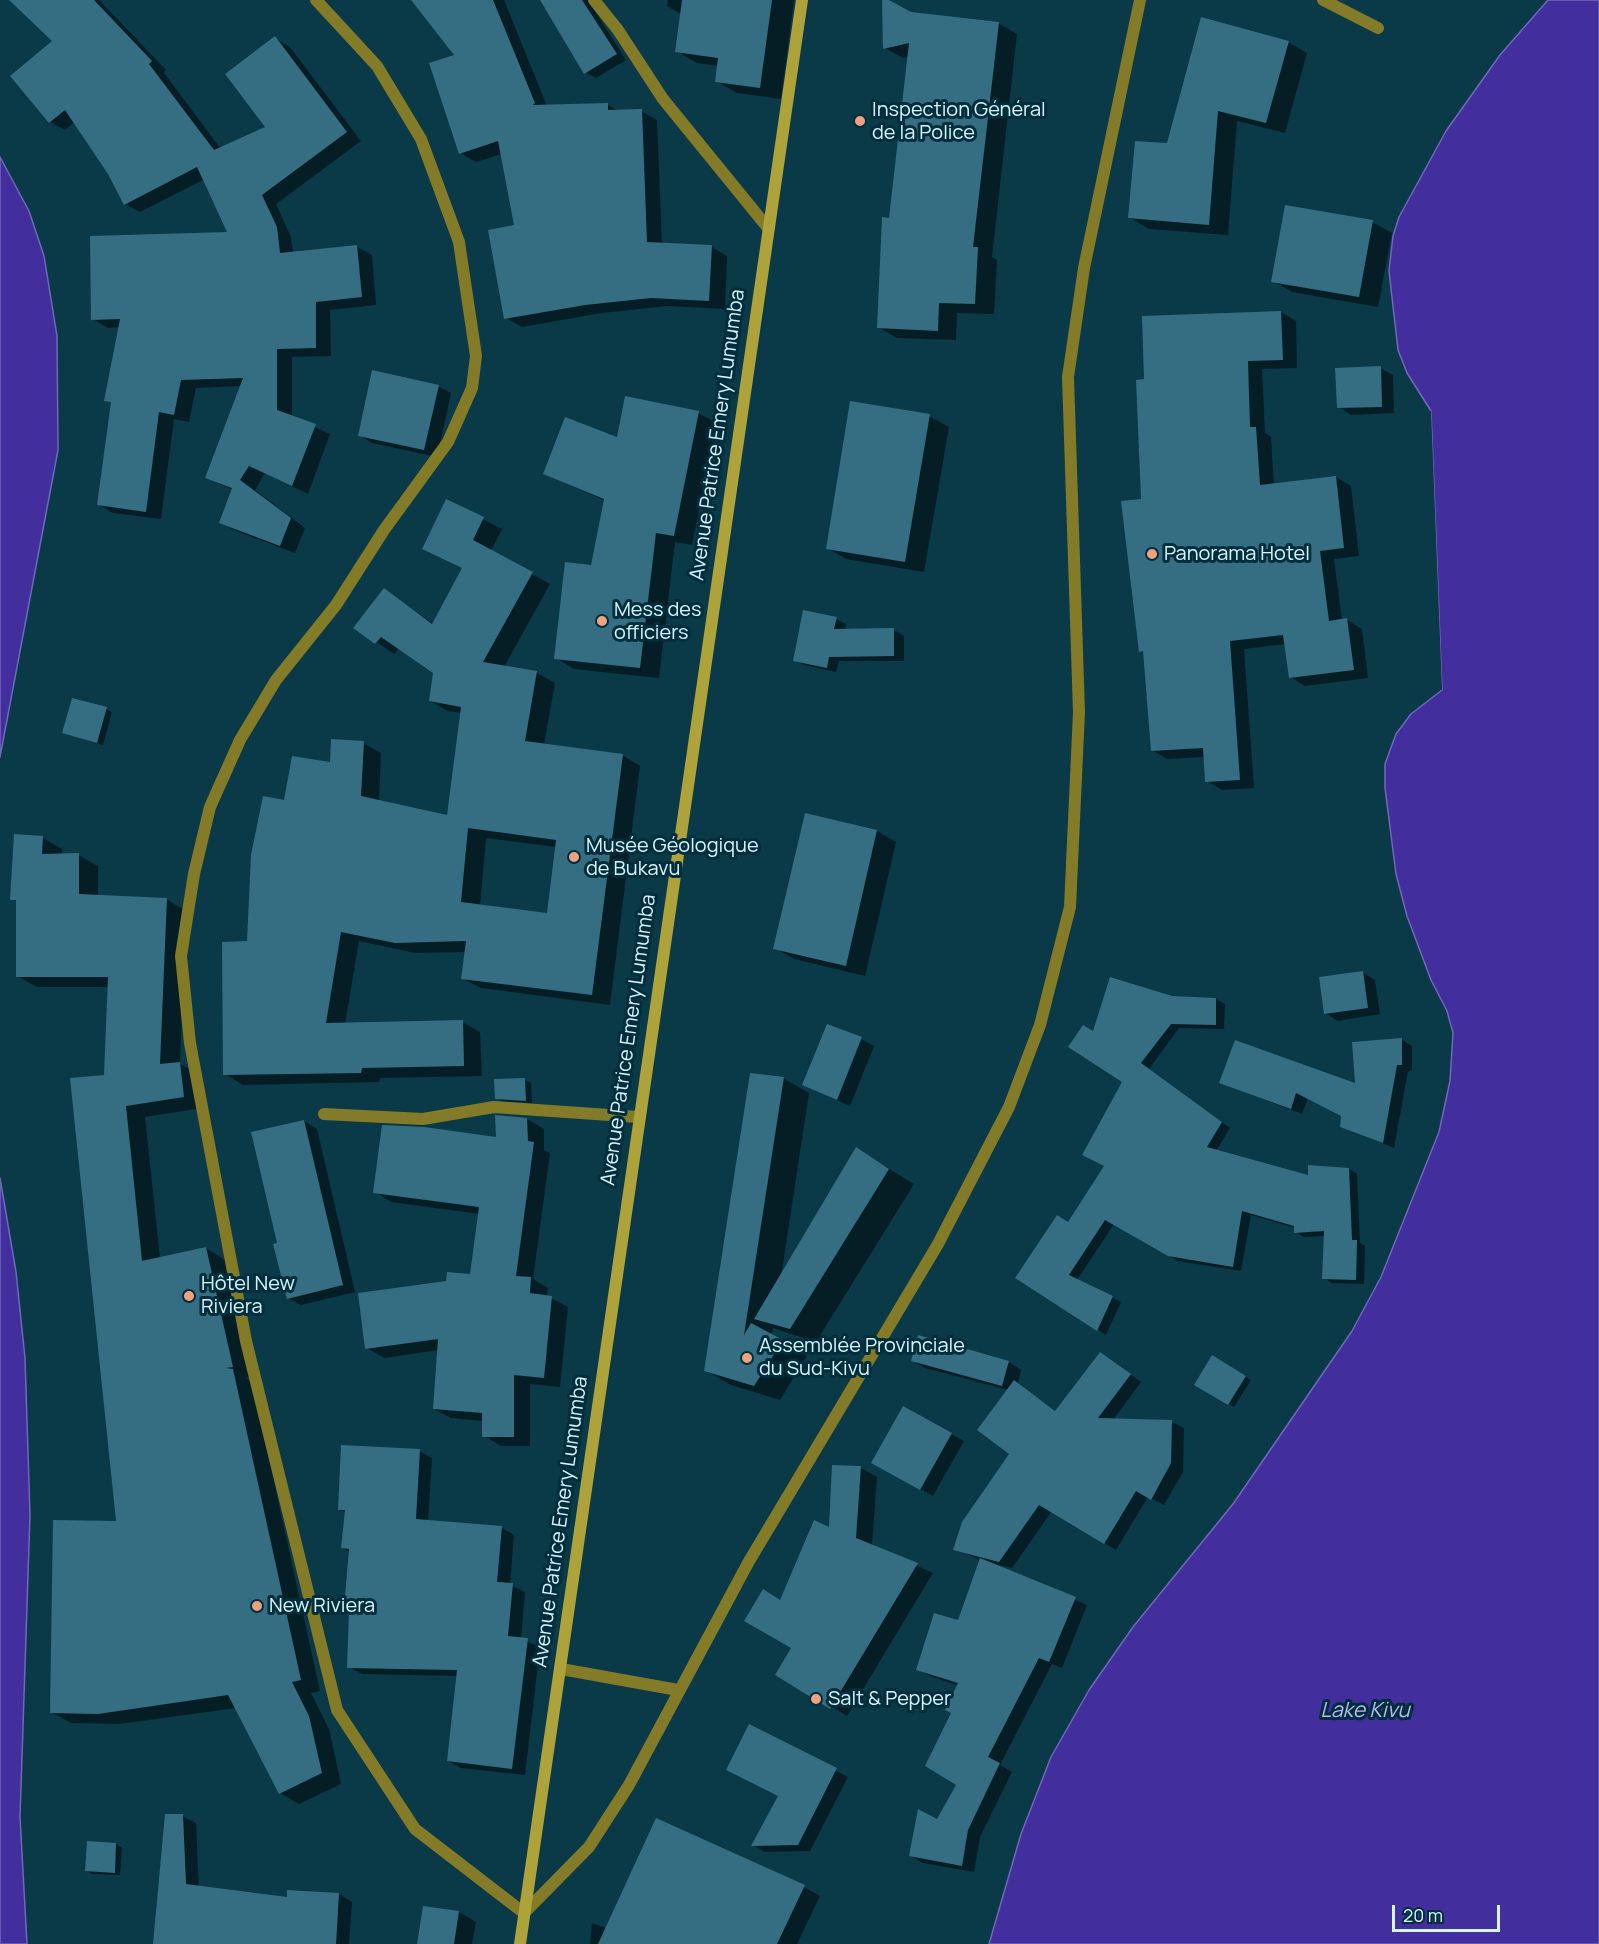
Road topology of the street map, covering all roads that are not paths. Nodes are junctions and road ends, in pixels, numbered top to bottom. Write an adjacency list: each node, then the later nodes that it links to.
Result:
1 (316, 0): 12 (street)
2 (594, 0): 7 (street)
3 (801, 0): 7 (street, Avenue Patrice Emery Lumumba)
4 (1140, 0): 11 (street)
5 (1323, 0): 6 (street)
6 (1378, 28)
7 (768, 228): 9 (street, Avenue Patrice Emery Lumumba)
8 (324, 1114): 9 (street)
9 (638, 1117): 10 (street, Avenue Patrice Emery Lumumba)
10 (561, 1669): 11 (street); 12 (street, Avenue Patrice Emery Lumumba)
11 (678, 1690): 12 (street)
12 (524, 1913): 13 (street, Avenue Patrice Emery Lumumba)
13 (520, 1944)

